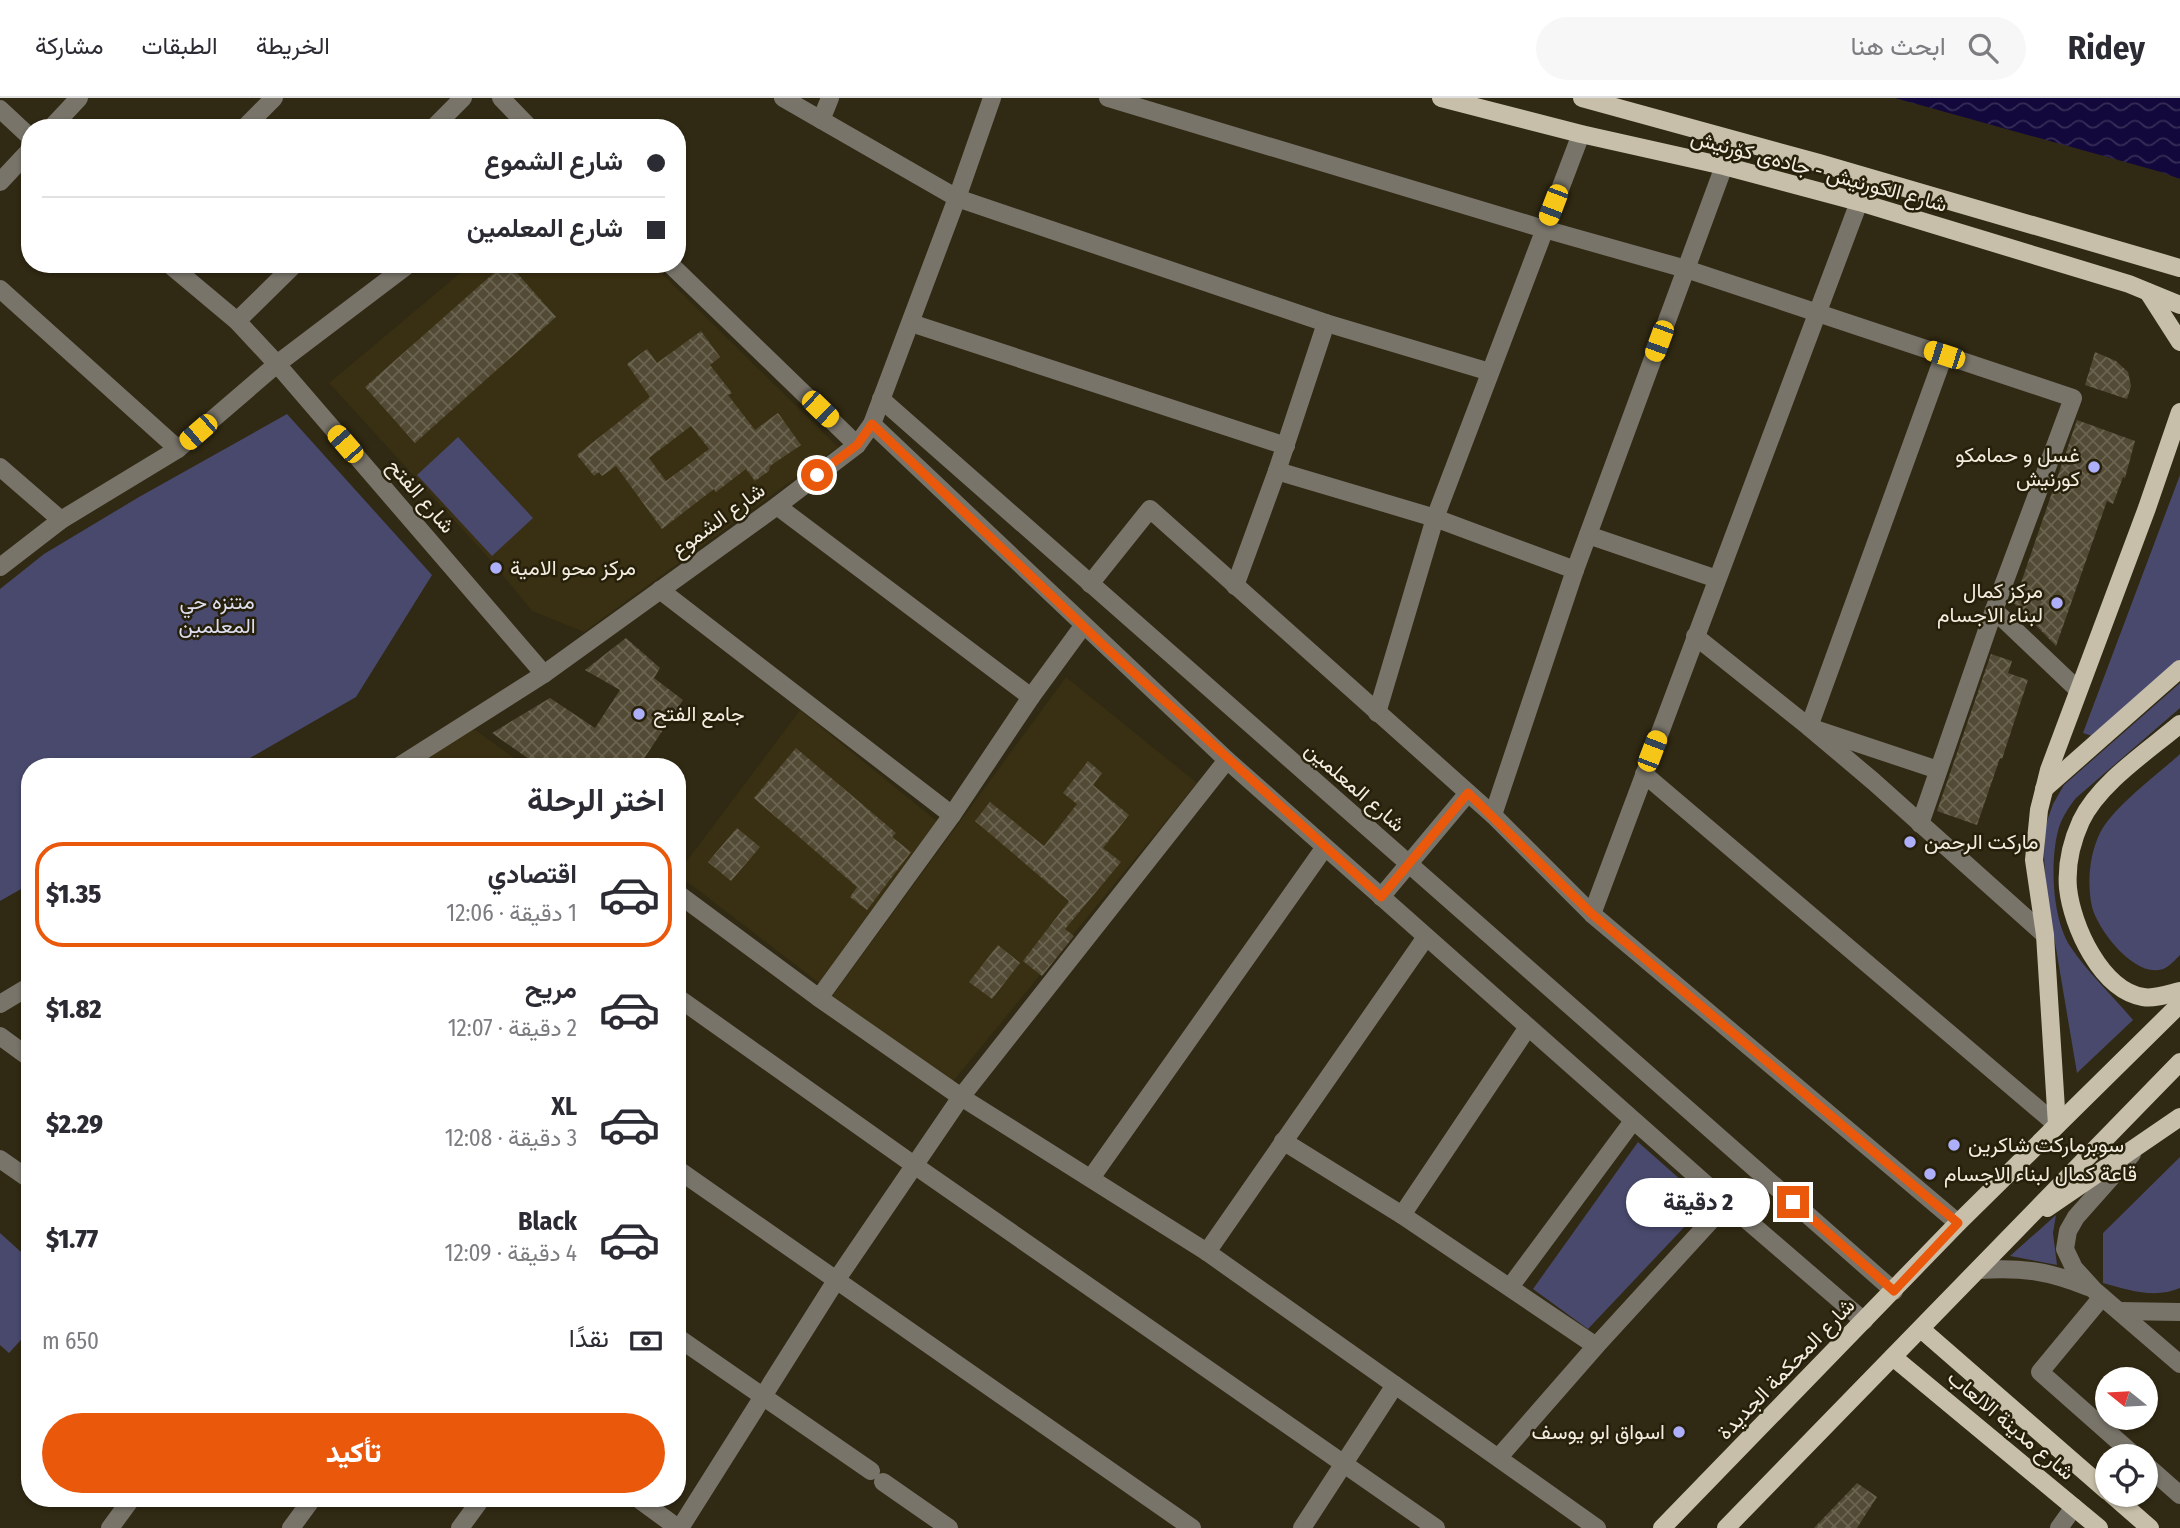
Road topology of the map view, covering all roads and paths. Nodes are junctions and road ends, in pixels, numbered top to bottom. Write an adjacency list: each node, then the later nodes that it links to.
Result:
1 (79, 98): 12 (street)
2 (274, 98): 13 (street)
3 (463, 98): 14 (street)
4 (501, 98): 15 (street)
5 (783, 98): 16 (street)
6 (830, 98): 16 (street)
7 (992, 98): 22 (street, شارع الشموع)
8 (1108, 98): 24 (street)
9 (1441, 98): 18 (main road, شارع الكورنيش - جادەی کۆرنیش)
10 (1582, 98): 25 (main road, شارع الكورنيش - جادەی کۆرنیش)
11 (0, 109): 17 (street)
12 (59, 119)
13 (253, 119)
14 (442, 119)
15 (521, 119)
16 (821, 120): 22 (street)
17 (21, 129)
18 (1581, 134): 20 (main road, شارع الكورنيش - جادەی کۆرنیش); 24 (street)
19 (21, 159): 21 (street)
20 (1724, 166): 23 (main road, شارع الكورنيش - جادەی کۆرنیش); 26 (street)
21 (0, 181)
22 (957, 198): 37 (street, شارع الشموع); 38 (street)
23 (1859, 202): 32 (main road, شارع الكورنيش - جادەی کۆرنیش); 34 (street)
24 (1544, 229): 26 (street); 42 (street)
25 (2180, 268)
26 (1686, 269): 34 (street); 54 (street)
27 (180, 273): 36 (street, شارع الفتح)
28 (286, 273): 36 (street)
29 (397, 273): 41 (street)
30 (679, 273): 46 (street)
31 (0, 289): 48 (street)
32 (2148, 292): 33 (main road, شارع الكورنيش - جادەی کۆرنیش); 35 (main road); 39 (main road)
33 (2180, 305)
34 (1818, 313): 40 (street); 57 (street)
35 (2180, 314)
36 (237, 321): 41 (street, شارع الفتح)
37 (911, 323): 43 (street, شارع الشموع); 47 (street)
38 (1326, 323): 42 (street); 47 (street)
39 (2180, 342)
40 (1944, 355): 61 (street); 70 (street)
41 (277, 364): 48 (street); 65 (street, شارع الفتح)
42 (1490, 372): 52 (street)
43 (881, 398): 45 (street, شارع الشموع); 58 (street, شارع المعلمين)
44 (2180, 412): 66 (main road)
45 (872, 424): 46 (street, شارع الشموع); 62 (street)
46 (857, 445): 51 (street, شارع الشموع)
47 (1286, 446): 50 (street)
48 (178, 449): 53 (street)
49 (0, 467): 53 (street)
50 (1277, 471): 52 (street); 59 (street)
51 (777, 506): 60 (street, شارع الشموع); 67 (street)
52 (1435, 518): 56 (street); 68 (street)
53 (61, 520): 55 (street)
54 (1588, 535): 56 (street); 57 (street)
55 (0, 567)
56 (1575, 570): 78 (street)
57 (1717, 579): 63 (street)
58 (1090, 584): 59 (street); 81 (street, شارع المعلمين)
59 (1235, 586): 68 (street)
60 (660, 590): 65 (street, شارع الشموع); 77 (street)
61 (1994, 610): 66 (street); 73 (street)
62 (1083, 626): 67 (street); 72 (street)
63 (1695, 636): 70 (street); 74 (street)
64 (2180, 670): 75 (main road)
65 (544, 674): 71 (street, شارع الشموع)
66 (2077, 689): 75 (main road)
67 (1031, 697): 77 (street)
68 (1377, 713): 76 (street)
69 (2180, 724): 88 (main road)
70 (1809, 727): 73 (street); 79 (street)
71 (412, 758)
72 (1227, 760): 80 (street); 97 (street)
73 (1938, 770): 79 (street)
74 (1644, 774): 84 (street); 100 (street)
75 (2044, 789): 85 (main road)
76 (1468, 793): 78 (street); 81 (street)
77 (952, 815): 89 (street)
78 (1493, 816): 84 (street)
79 (1920, 824): 85 (street)
80 (1325, 848): 82 (street); 107 (street)
81 (1409, 865): 82 (street); 116 (street, شارع المعلمين)
82 (1381, 897): 86 (street)
83 (686, 900): 89 (street)
84 (1592, 914): 110 (street)
85 (2045, 935): 100 (main road)
86 (1426, 937): 93 (street); 101 (street)
87 (21, 991): 91 (street)
88 (2180, 991)
89 (819, 998): 97 (street)
90 (686, 1003): 104 (street)
91 (0, 1004)
92 (2180, 1004): 100 (main road, شارع المحكمة الجديدة)
93 (1528, 1027): 99 (street); 109 (street)
94 (0, 1036): 95 (street)
95 (21, 1051)
96 (2180, 1062): 111 (main road)
97 (961, 1097): 104 (street); 107 (street)
98 (2180, 1117): 102 (main road)
99 (1633, 1121): 108 (street); 115 (street)
100 (2057, 1125): 110 (main road, شارع المحكمة الجديدة)
101 (1283, 1141): 109 (street); 112 (street)
102 (2138, 1147): 111 (main road); 117 (street)
103 (0, 1158): 105 (street)
104 (914, 1166): 114 (street); 130 (street)
105 (21, 1173)
106 (686, 1175): 114 (street)
107 (1091, 1178): 112 (street)
108 (1727, 1203): 120 (street); 123 (street)
109 (1402, 1215): 115 (street)
110 (1958, 1223): 116 (main road, شارع المحكمة الجديدة)
111 (2018, 1227): 113 (main road)
112 (1207, 1252): 126 (street)
113 (1979, 1270): 117 (street); 121 (main road)
114 (837, 1279): 127 (street); 145 (street)
115 (1510, 1287): 123 (street)
116 (1894, 1291): 120 (main road, شارع المحكمة الجديدة)
117 (2098, 1294): 118 (street); 128 (street)
118 (2119, 1311): 119 (street); 125 (street)
119 (2180, 1312)
120 (1864, 1321): 149 (main road, شارع المحكمة الجديدة)
121 (1921, 1329): 124 (main road); 132 (main road, شارع مدينة الالعاب)
122 (686, 1344): 127 (street)
123 (1596, 1346): 129 (street)
124 (1893, 1357): 138 (main road, شارع مدينة الالعاب); 150 (main road)
125 (2180, 1364)
126 (1395, 1385): 129 (street); 130 (street)
127 (762, 1394): 143 (street); 144 (street)
128 (2122, 1444)
129 (1499, 1457): 148 (street)
130 (1344, 1463): 146 (street); 147 (street)
131 (2158, 1476): 133 (street)
132 (2095, 1481)
133 (2180, 1495)
134 (125, 1507): 140 (street)
135 (306, 1507): 141 (street)
136 (475, 1507): 142 (street)
137 (650, 1507): 143 (street)
138 (2074, 1507): 151 (street); 152 (main road, شارع مدينة الالعاب)
139 (2125, 1507): 153 (main road, شارع مدينة الالعاب)
140 (110, 1528)
141 (291, 1528)
142 (460, 1528)
143 (679, 1528)
144 (948, 1528)
145 (1192, 1528)
146 (1302, 1528)
147 (1436, 1528)
148 (1597, 1528)
149 (1662, 1528)
150 (1726, 1528)
151 (2059, 1528)
152 (2099, 1528)
153 (2150, 1528)

